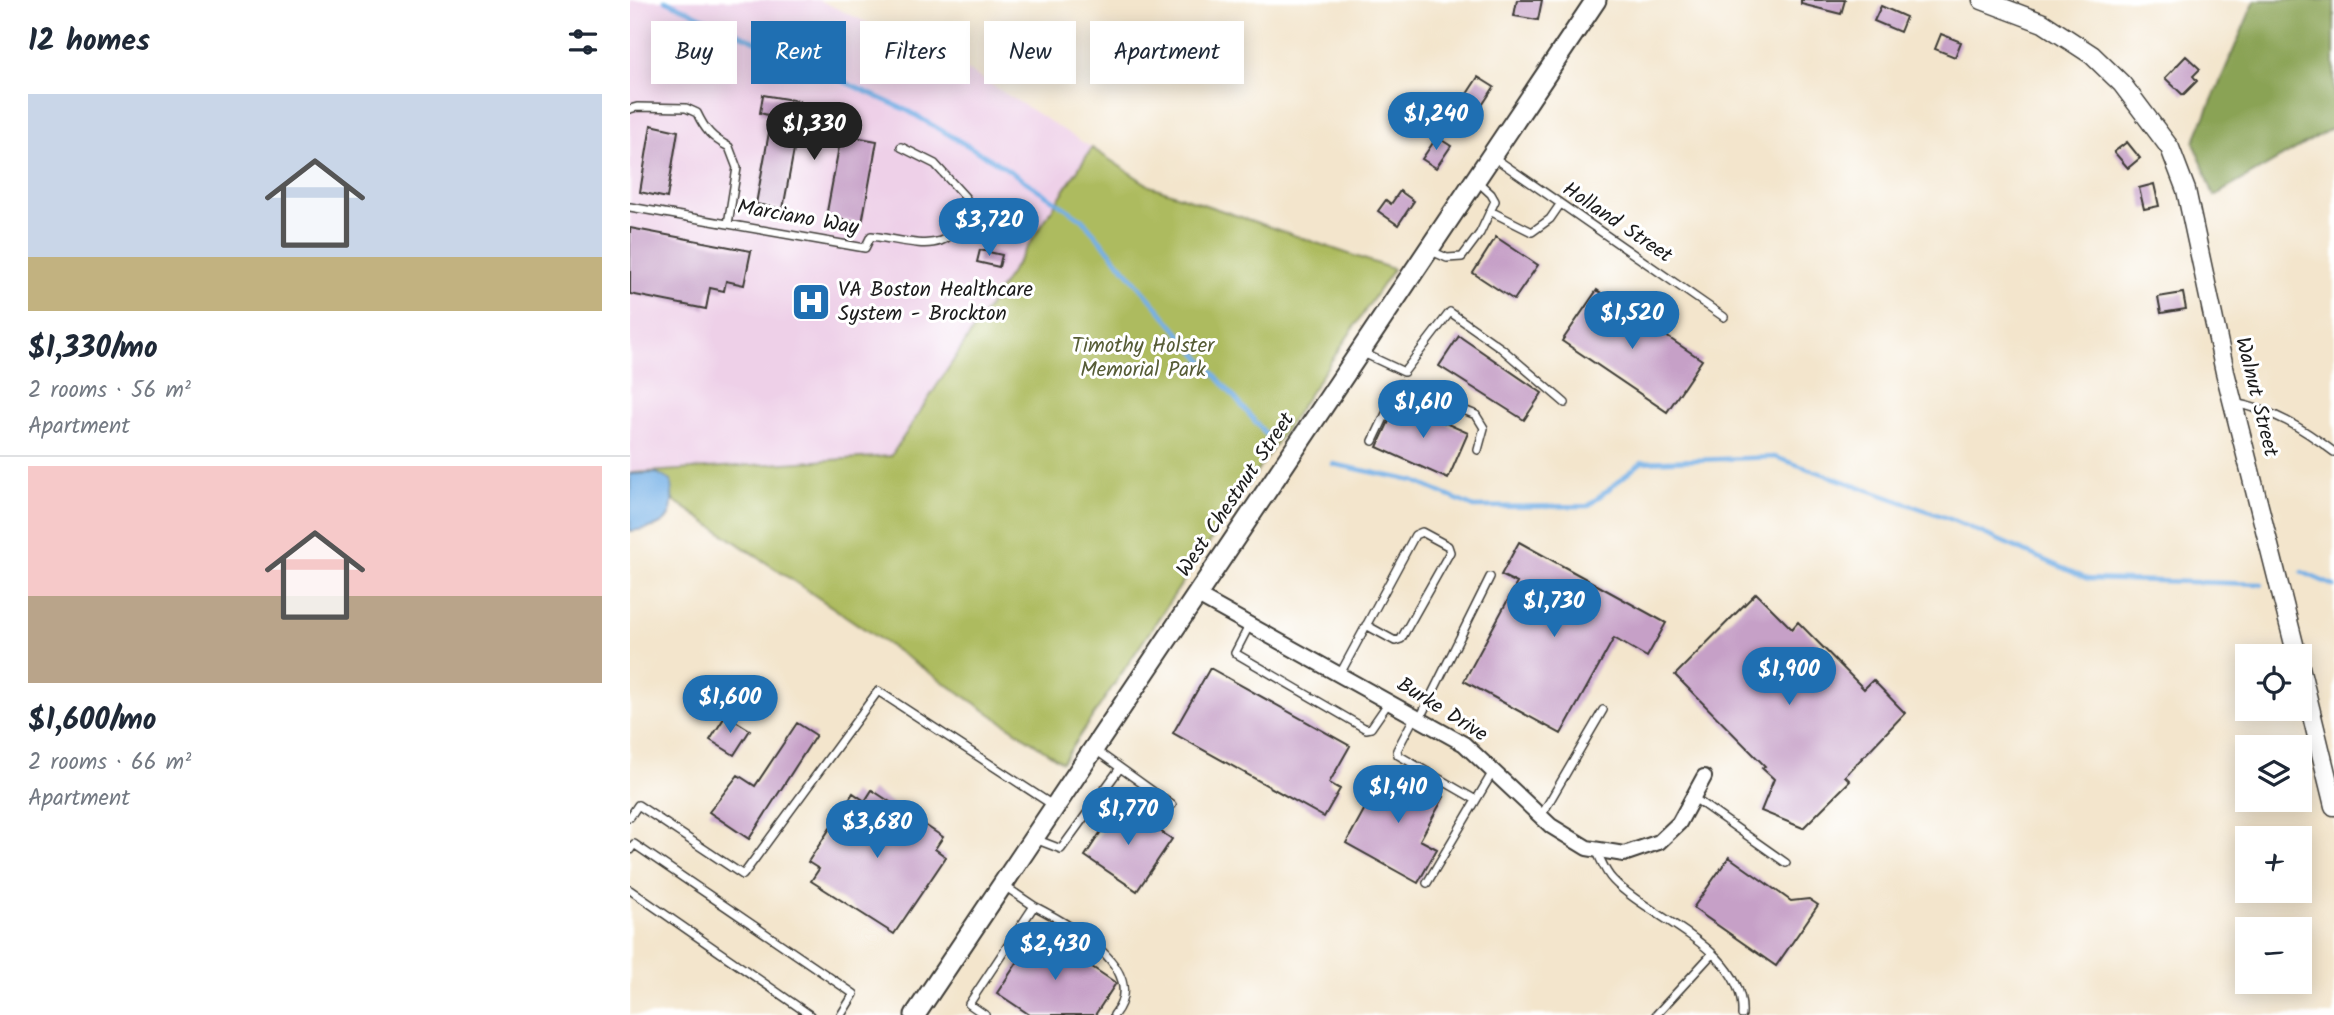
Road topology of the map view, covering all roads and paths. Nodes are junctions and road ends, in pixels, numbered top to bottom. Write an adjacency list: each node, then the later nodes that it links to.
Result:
1 (1595, 0): 5 (main road, West Chestnut Street)
2 (1982, 0): 17 (street, Walnut Street)
3 (630, 110): 10 (lane)
4 (901, 147): 10 (lane, Marciano Way)
5 (1492, 156): 6 (main road, West Chestnut Street); 7 (lane, Holland Street)
6 (1476, 180): 9 (lane); 11 (main road, West Chestnut Street)
7 (1559, 206): 9 (lane); 12 (lane, Holland Street)
8 (630, 207): 10 (lane, Marciano Way)
9 (1492, 212): 11 (lane)
10 (728, 224)
11 (1429, 250): 13 (main road, West Chestnut Street)
12 (1724, 317)
13 (1360, 352): 14 (lane); 22 (main road, West Chestnut Street)
14 (1404, 373): 15 (lane); 16 (lane)
15 (1400, 384): 18 (lane); 19 (lane)
16 (1565, 403)
17 (2233, 403): 20 (lane); 25 (street, Walnut Street)
18 (1373, 441)
19 (1478, 450)
20 (2334, 452)
21 (1490, 577): 30 (lane)
22 (1196, 595): 23 (street, Burke Drive); 31 (main road, West Chestnut Street)
23 (1250, 624): 26 (street, Burke Drive); 27 (lane)
24 (1366, 625): 24 (lane); 26 (lane)
25 (2294, 644)
26 (1340, 674): 27 (street, Burke Drive)
27 (1390, 701): 30 (street, Burke Drive)
28 (1603, 710): 40 (lane)
29 (2312, 716): 38 (street)
30 (1418, 717): 33 (street, Burke Drive); 36 (lane)
31 (1093, 749): 32 (lane); 39 (main road, West Chestnut Street)
32 (1120, 768): 37 (lane); 42 (lane)
33 (1494, 770): 36 (lane); 40 (street, Burke Drive)
34 (1704, 777): 35 (street, Burke Drive)
35 (1694, 798): 44 (street, Burke Drive); 45 (lane)
36 (1476, 800): 46 (lane)
37 (1172, 805)
38 (2334, 806)
39 (1054, 807): 41 (lane); 42 (main road, West Chestnut Street)
40 (1541, 816): 44 (street, Burke Drive)
41 (630, 817)
42 (1033, 838): 47 (main road, West Chestnut Street)
43 (630, 850): 52 (lane)
44 (1597, 852): 50 (lane)
45 (1786, 863)
46 (1427, 883)
47 (1002, 884): 49 (lane); 53 (main road, West Chestnut Street)
48 (630, 890): 51 (lane)
49 (1034, 906): 54 (lane); 55 (lane)
50 (1712, 954): 56 (lane); 57 (lane)
51 (810, 1015)
52 (841, 1015)
53 (915, 1015)
54 (985, 1015)
55 (1114, 1015)
56 (1656, 1015)
57 (1742, 1015)

